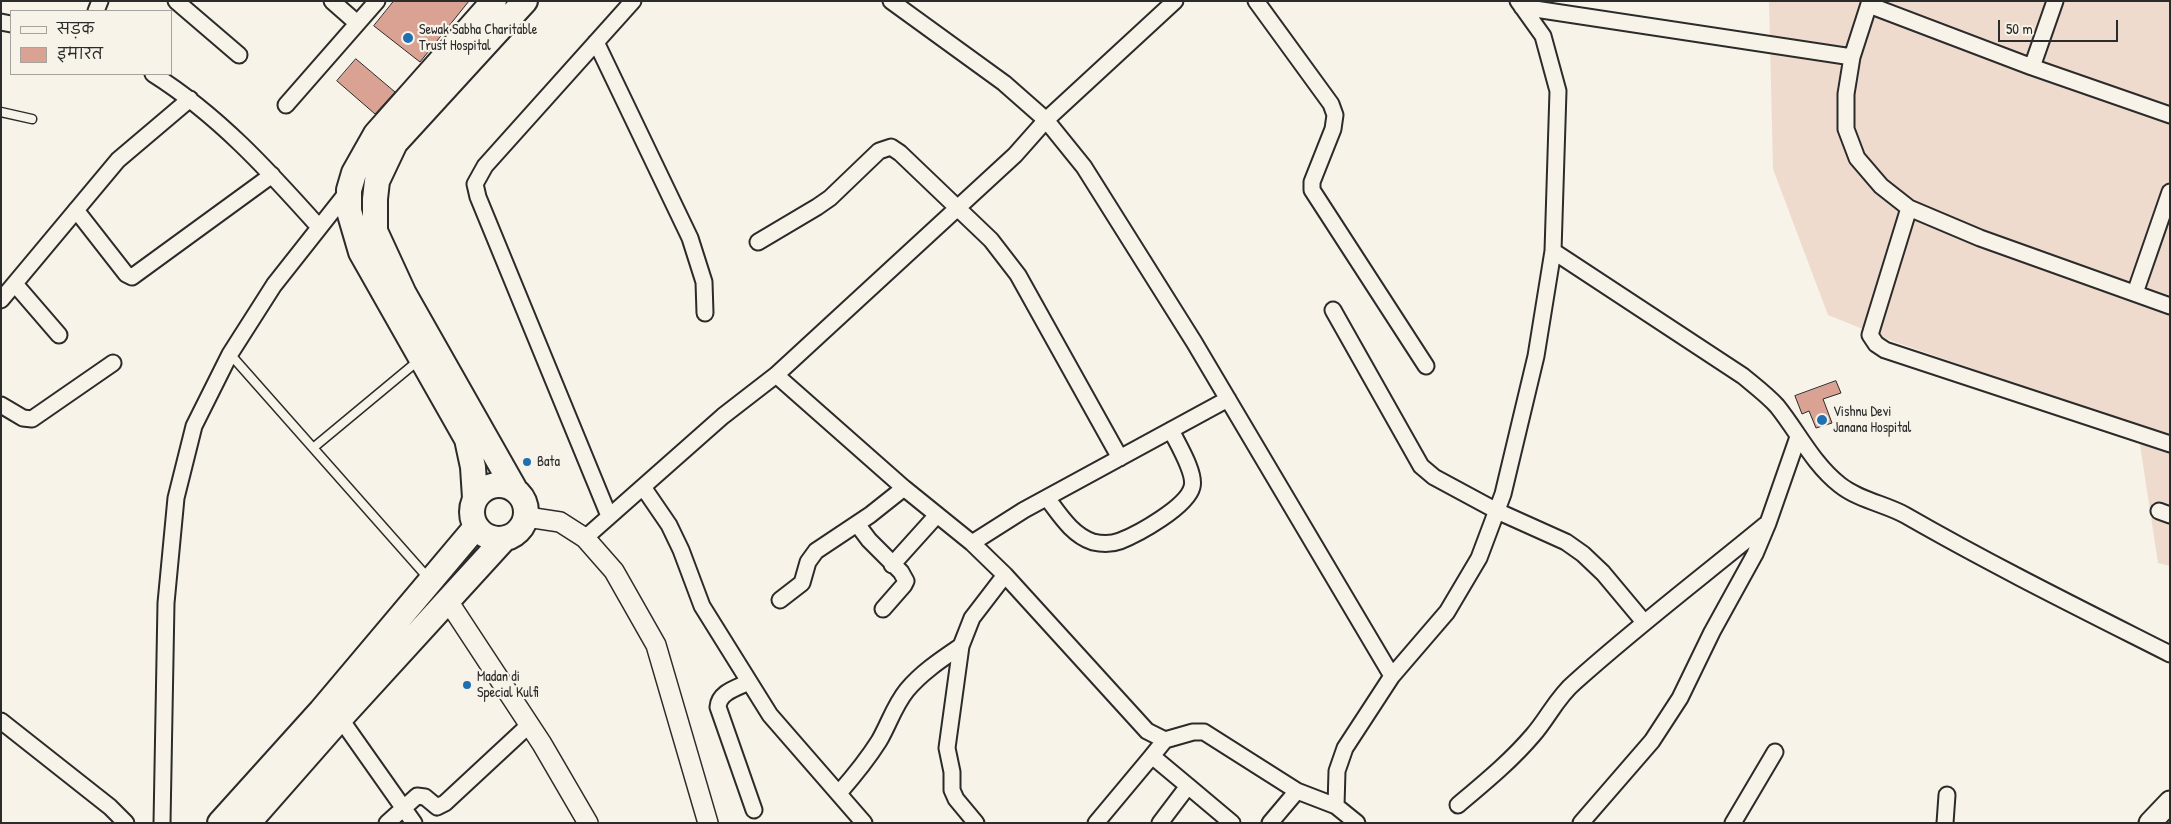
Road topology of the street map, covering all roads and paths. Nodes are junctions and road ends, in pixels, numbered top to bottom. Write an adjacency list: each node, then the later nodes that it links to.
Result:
1 (176, 1): 15 (street)
2 (332, 1): 13 (street)
3 (377, 1): 13 (street)
4 (494, 1): 26 (main road)
5 (525, 1): 54 (main road)
6 (633, 1): 14 (street)
7 (1176, 1): 24 (street)
8 (1256, 1): 44 (street)
9 (2055, 1): 17 (street)
10 (895, 2): 24 (street)
11 (1869, 3): 16 (street); 17 (street)
12 (1520, 4): 16 (street); 33 (street)
13 (357, 23): 20 (street)
14 (596, 42): 39 (street); 60 (street)
15 (239, 55)
16 (1852, 57): 29 (street)
17 (2032, 67): 22 (street)
18 (154, 75): 19 (street)
19 (190, 99): 25 (street); 30 (street)
20 (286, 105)
21 (1, 112): 23 (lane)
22 (2170, 115)
23 (32, 119)
24 (1046, 120): 28 (street); 46 (street)
25 (272, 175): 30 (street); 31 (street)
26 (349, 190): 31 (street); 42 (main road)
27 (2170, 192): 35 (street)
28 (958, 207): 32 (street); 45 (street); 52 (street)
29 (1909, 208): 35 (street); 50 (street)
30 (76, 210): 34 (street)
31 (319, 227): 41 (street)
32 (758, 242)
33 (1553, 251): 49 (street); 58 (street)
34 (15, 284): 36 (street); 40 (street)
35 (2135, 293): 37 (street)
36 (1, 300)
37 (2170, 306)
38 (1333, 310): 58 (street)
39 (705, 313)
40 (59, 335)
41 (230, 354): 51 (lane); 95 (street)
42 (421, 359): 51 (lane); 56 (main road)
43 (113, 363): 47 (street)
44 (1426, 366)
45 (776, 374): 53 (street); 55 (street)
46 (1228, 399): 48 (street); 77 (street)
47 (1, 405)
48 (1171, 430): 52 (street); 57 (street)
49 (1798, 438): 62 (street); 76 (street)
50 (2170, 444)
51 (313, 448): 70 (lane)
52 (1120, 458): 57 (street)
53 (643, 487): 60 (street); 78 (street)
54 (514, 488): 56 (main road); 61 (main road)
55 (904, 488): 59 (street); 63 (street)
56 (475, 498): 64 (main road)
57 (1047, 498): 67 (street)
58 (1497, 511): 74 (street); 77 (street)
59 (937, 515): 67 (street); 68 (street)
60 (609, 516): 65 (street)
61 (527, 517): 65 (street); 66 (main road)
62 (1768, 523): 74 (street); 109 (street)
63 (857, 524): 68 (street); 71 (street)
64 (476, 527): 66 (main road); 70 (main road)
65 (585, 538): 101 (street)
66 (504, 539): 72 (main road)
67 (972, 543): 69 (street)
68 (892, 565): 73 (street)
69 (1005, 575): 75 (street); 82 (street)
70 (430, 580): 96 (main road)
71 (780, 600)
72 (448, 601): 79 (main road); 81 (street)
73 (882, 609)
74 (1644, 622): 90 (street)
75 (961, 646): 87 (street); 103 (street)
76 (2170, 654)
77 (1392, 676): 92 (street)
78 (749, 682): 87 (street); 93 (street)
79 (340, 718): 91 (street); 97 (main road)
80 (1, 721): 94 (street)
81 (529, 725): 91 (street); 100 (street)
82 (1165, 740): 84 (street); 86 (street)
83 (1775, 752): 110 (street)
84 (1152, 756): 85 (street); 104 (street)
85 (1188, 786): 105 (street); 106 (street)
86 (1297, 791): 92 (street); 107 (street)
87 (839, 793): 102 (street)
88 (1948, 795): 111 (street)
89 (2170, 802): 112 (main road)
90 (1458, 805)
91 (403, 806): 98 (street); 99 (street)
92 (1336, 806): 108 (street)
93 (754, 810)
94 (126, 823)
95 (162, 823)
96 (220, 823)
97 (248, 823)
98 (387, 823)
99 (414, 823)
100 (588, 823)
101 (708, 823)
102 (864, 823)
103 (976, 823)
104 (1096, 823)
105 (1160, 823)
106 (1232, 823)
107 (1270, 823)
108 (1357, 823)
109 (1582, 823)
110 (1733, 823)
111 (1944, 823)
112 (2150, 823)

